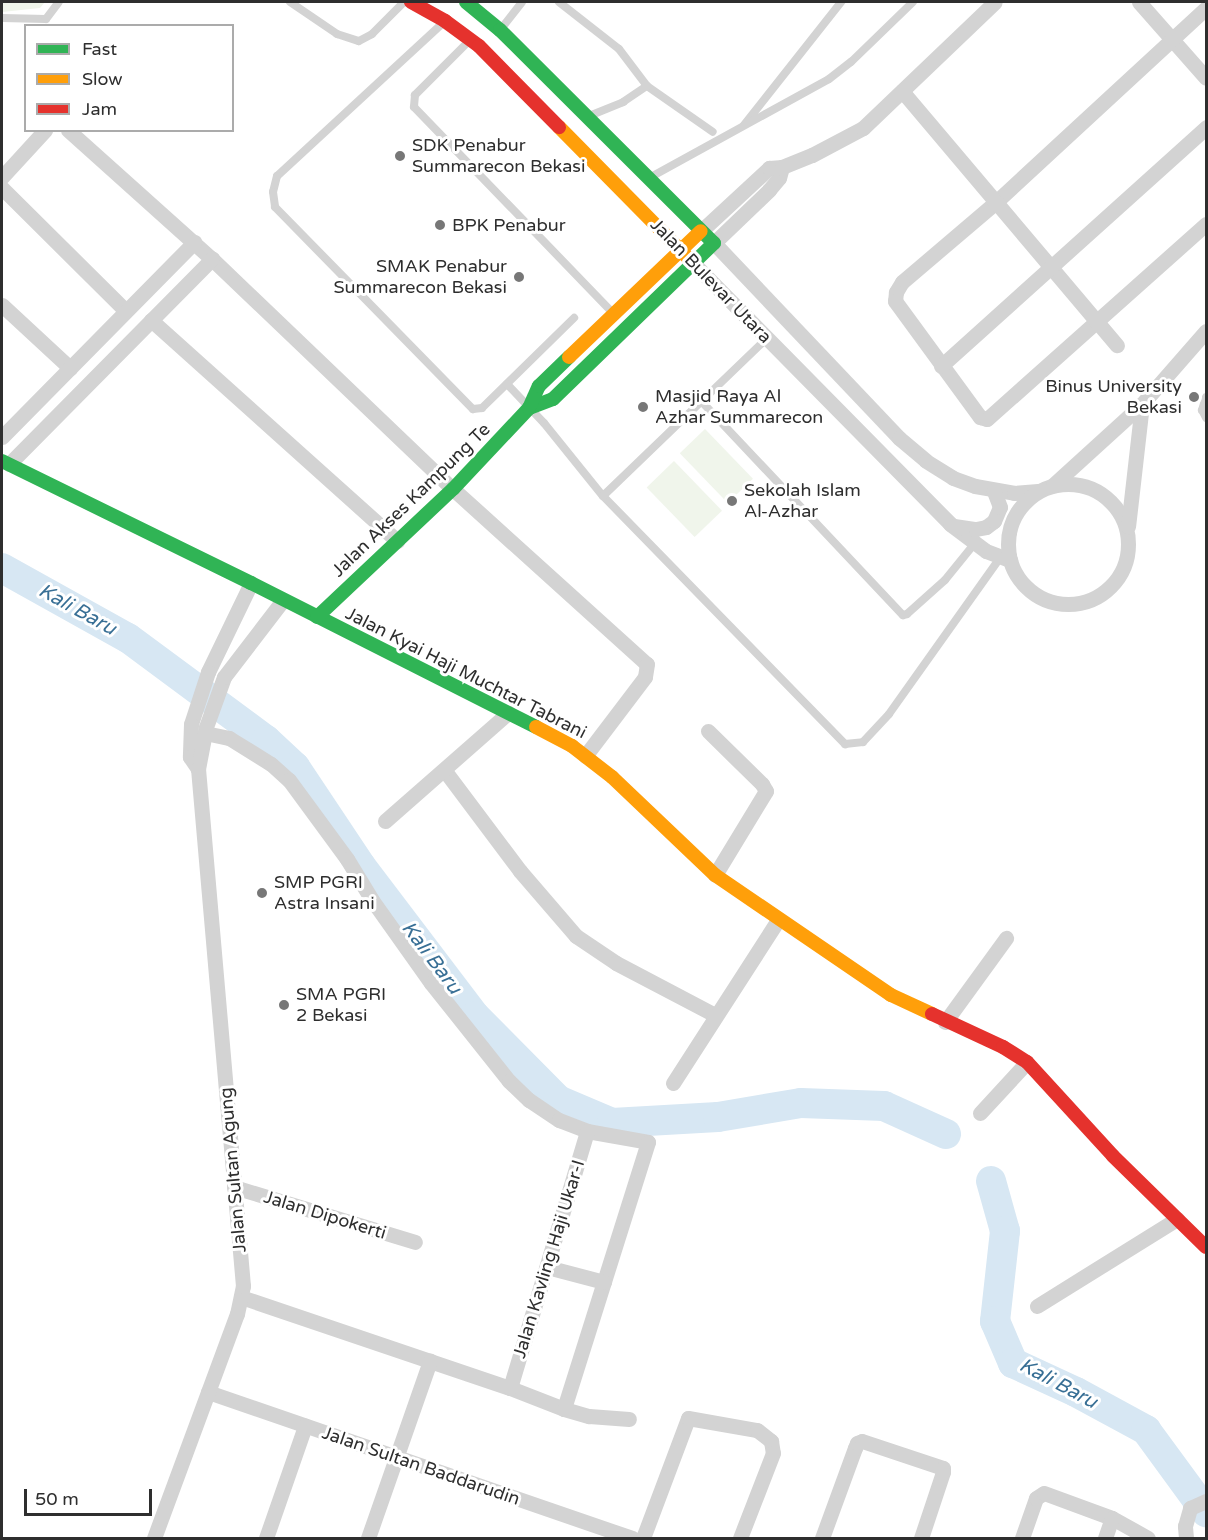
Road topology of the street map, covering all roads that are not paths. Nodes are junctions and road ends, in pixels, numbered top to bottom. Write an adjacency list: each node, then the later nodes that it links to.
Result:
1 (59, 2): 13 (lane)
2 (290, 2): 3 (lane)
3 (404, 2)
4 (411, 2): 14 (street, Jalan Bulevar Utara)
5 (466, 2): 15 (street, Jalan Bulevar Utara)
6 (522, 2): 15 (lane)
7 (559, 2): 19 (lane)
8 (841, 2): 23 (lane)
9 (913, 2): 23 (lane)
10 (995, 2): 20 (street)
11 (1139, 2): 17 (street)
12 (1206, 8): 17 (street)
13 (2, 18)
14 (445, 21): 16 (street, Jalan Bulevar Utara); 51 (lane)
15 (500, 30): 21 (street, Jalan Bulevar Utara)
16 (471, 39): 36 (street, Jalan Bulevar Utara); 42 (lane)
17 (1173, 40): 18 (street); 31 (street)
18 (1206, 78)
19 (647, 86): 21 (lane); 26 (lane)
20 (902, 91): 27 (street); 31 (street)
21 (588, 117): 29 (street, Jalan Bulevar Utara)
22 (1206, 127): 39 (street)
23 (742, 128): 29 (lane)
24 (43, 132): 28 (street)
25 (70, 132): 34 (street)
26 (713, 132)
27 (782, 167): 33 (street); 35 (street)
28 (2, 177)
29 (648, 178): 33 (street, Jalan Bulevar Utara)
30 (2, 188): 41 (street)
31 (996, 202): 39 (street); 49 (street)
32 (1206, 224): 45 (street)
33 (701, 231): 35 (street, Jalan Bulevar Utara); 36 (street, Jalan Akses Kampung Te)
34 (194, 242): 37 (street); 41 (street)
35 (714, 243): 38 (street, Jalan Akses Kampung Te); 61 (street, Jalan Bulevar Utara)
36 (681, 251): 38 (street, Jalan Bulevar Utara); 42 (street, Jalan Akses Kampung Te)
37 (212, 259): 44 (street); 60 (street)
38 (694, 264): 47 (street, Jalan Bulevar Utara); 55 (street, Jalan Akses Kampung Te)
39 (1051, 267): 45 (street); 49 (street)
40 (2, 305): 50 (street)
41 (125, 310): 50 (street)
42 (615, 315): 55 (street, Jalan Akses Kampung Te)
43 (574, 318): 51 (lane)
44 (151, 320): 58 (street); 66 (street)
45 (1096, 321): 48 (street); 49 (street)
46 (1206, 331): 54 (street)
47 (766, 339): 53 (lane); 64 (street, Jalan Bulevar Utara)
48 (1117, 345)
49 (941, 366)
50 (70, 368): 57 (street)
51 (507, 384): 55 (lane)
52 (1206, 397): 56 (lane)
53 (702, 402): 63 (lane); 67 (lane)
54 (1143, 404): 59 (street); 65 (street)
55 (529, 408): 60 (street, Jalan Akses Kampung Te); 63 (lane)
56 (1206, 418)
57 (2, 437)
58 (5, 462): 69 (street, Jalan Kyai Haji Muchtar Tabrani)
59 (1053, 485): 62 (street); 65 (street)
60 (453, 489): 66 (street, Jalan Akses Kampung Te); 75 (street)
61 (994, 491): 62 (street, Jalan Bulevar Utara); 64 (street)
62 (1038, 491): 68 (street)
63 (603, 496): 68 (lane)
64 (950, 524): 67 (street, Jalan Bulevar Utara)
65 (1127, 530): 68 (street)
66 (397, 541): 71 (street, Jalan Akses Kampung Te)
67 (975, 543): 68 (street, Jalan Bulevar Utara)
68 (1005, 559)
69 (251, 583): 70 (street, Jalan Kyai Haji Muchtar Tabrani); 73 (street)
70 (283, 600): 71 (street, Jalan Kyai Haji Muchtar Tabrani); 73 (street)
71 (318, 617): 72 (street, Jalan Kyai Haji Muchtar Tabrani)
72 (508, 713): 75 (street, Jalan Kyai Haji Muchtar Tabrani); 76 (street)
73 (200, 728): 86 (street); 87 (street, Jalan Sultan Agung)
74 (708, 731): 78 (street)
75 (585, 756): 78 (street, Jalan Kyai Haji Muchtar Tabrani)
76 (445, 771): 77 (street); 81 (street)
77 (386, 820)
78 (715, 875): 79 (street, Jalan Kyai Haji Muchtar Tabrani)
79 (778, 920): 81 (street); 82 (street, Jalan Kyai Haji Muchtar Tabrani)
80 (1006, 938): 82 (street)
81 (715, 1015): 84 (street)
82 (945, 1022): 83 (street, Jalan Kyai Haji Muchtar Tabrani)
83 (1027, 1062): 85 (street); 88 (street, Jalan Kyai Haji Muchtar Tabrani)
84 (673, 1083)
85 (980, 1113)
86 (587, 1131): 91 (street, Jalan Kavling Haji Ukar-I); 92 (street)
87 (234, 1187): 89 (street, Jalan Dipokerti); 93 (street, Jalan Sultan Agung)
88 (1177, 1220): 90 (street, Jalan Kyai Haji Muchtar Tabrani); 94 (street)
89 (415, 1242)
90 (1206, 1247)
91 (546, 1267): 92 (street); 96 (street, Jalan Kavling Haji Ukar-I)
92 (604, 1282): 98 (street)
93 (241, 1297): 95 (street); 97 (street, Jalan Sultan Agung)
94 (1037, 1306)
95 (430, 1361): 96 (street); 101 (street)
96 (510, 1388): 98 (street)
97 (208, 1392): 100 (street, Jalan Sultan Baddarudin); 104 (street, Jalan Sultan Agung)
98 (564, 1409): 99 (street)
99 (629, 1419)
100 (305, 1426): 101 (street, Jalan Sultan Baddarudin); 105 (street)
101 (396, 1458): 106 (street); 107 (street, Jalan Sultan Baddarudin)
102 (1206, 1501): 115 (street)
103 (1112, 1518): 112 (street); 113 (street); 114 (street)
104 (154, 1539)
105 (266, 1539)
106 (368, 1539)
107 (633, 1539)
108 (643, 1539): 109 (street)
109 (740, 1539)
110 (822, 1539): 111 (street)
111 (921, 1539)
112 (1022, 1539)
113 (1105, 1539)
114 (1148, 1539)
115 (1186, 1539)

